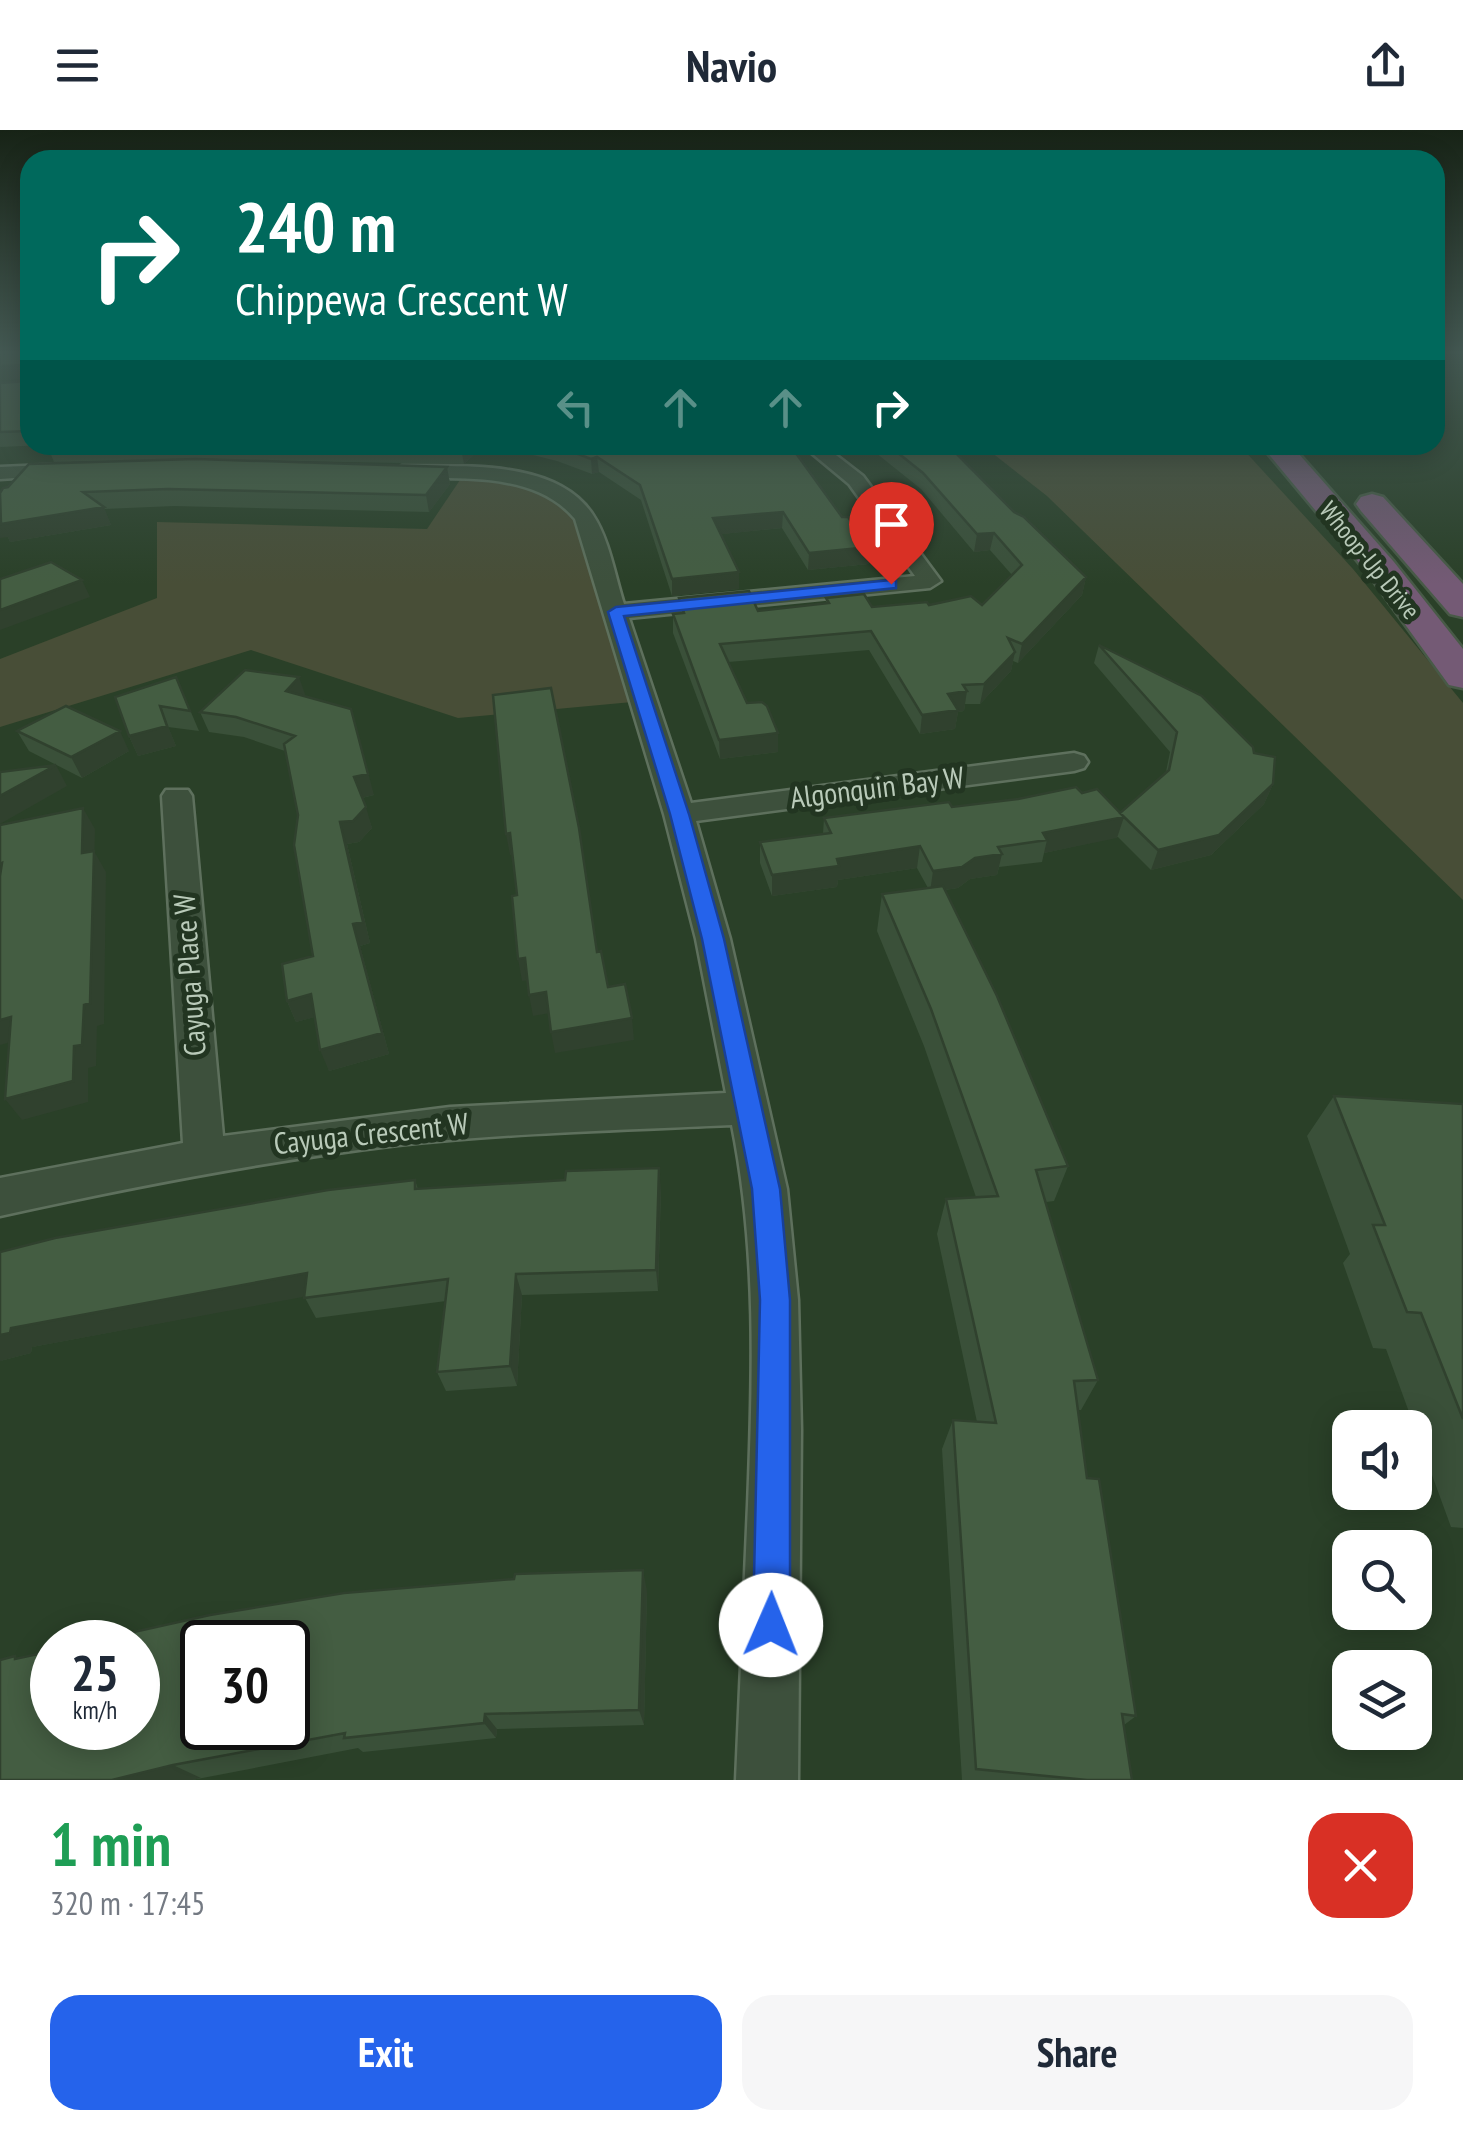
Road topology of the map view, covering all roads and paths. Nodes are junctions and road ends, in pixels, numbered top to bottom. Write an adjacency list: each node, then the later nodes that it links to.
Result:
1 (824, 455): 10 (street)
2 (1265, 455): 8 (highway)
3 (1283, 455): 8 (highway, Whoop-Up Drive)
4 (111, 468): 6 (street)
5 (374, 471): 10 (street)
6 (0, 474)
7 (1350, 480): 9 (highway, Whoop-Up Drive)
8 (1382, 569): 11 (highway, Whoop-Up Drive)
9 (1463, 606)
10 (616, 612): 14 (street)
11 (1463, 676)
12 (1074, 762): 14 (street, Algonquin Bay W)
13 (176, 796): 16 (street, Cayuga Place W)
14 (680, 814): 15 (street)
15 (746, 1108): 16 (street, Cayuga Crescent W); 18 (street)
16 (204, 1154): 17 (street, Cayuga Crescent W)
17 (0, 1197)
18 (767, 1780)

